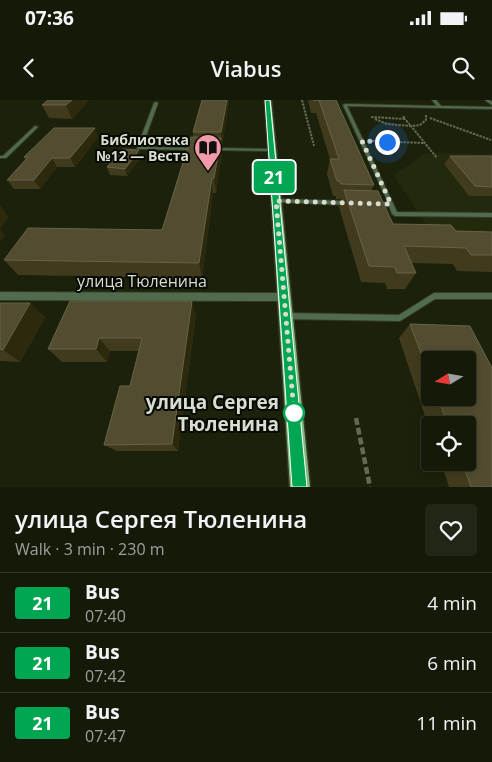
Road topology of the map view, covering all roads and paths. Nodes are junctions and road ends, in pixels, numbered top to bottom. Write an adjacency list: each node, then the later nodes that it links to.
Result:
1 (268, 100): 20 (main road)
2 (302, 100): 19 (path)
3 (434, 100): 9 (lane)
4 (487, 100): 6 (lane)
5 (156, 103): 20 (lane)
6 (492, 104)
7 (402, 106): 8 (lane); 11 (path); 17 (lane)
8 (434, 107): 9 (lane); 11 (path)
9 (440, 107): 10 (lane)
10 (492, 108)
11 (426, 115): 14 (path); 16 (path)
12 (375, 118): 14 (path)
13 (405, 119): 14 (path)
14 (412, 126): 18 (path)
15 (36, 127): 21 (lane)
16 (490, 140)
17 (362, 141): 18 (path); 26 (lane)
18 (424, 143): 22 (path)
19 (314, 146)
20 (272, 150): 23 (main road)
21 (0, 157)
22 (437, 158)
23 (276, 201): 24 (lane); 30 (main road)
24 (352, 203)
25 (372, 204): 26 (lane)
26 (391, 204): 27 (lane)
27 (492, 215)
28 (0, 296): 30 (street, улица Тюленина)
29 (492, 296): 31 (lane)
30 (284, 297): 31 (main road)
31 (286, 316): 33 (main road)
32 (356, 418): 34 (path)
33 (300, 487)
34 (370, 487)

